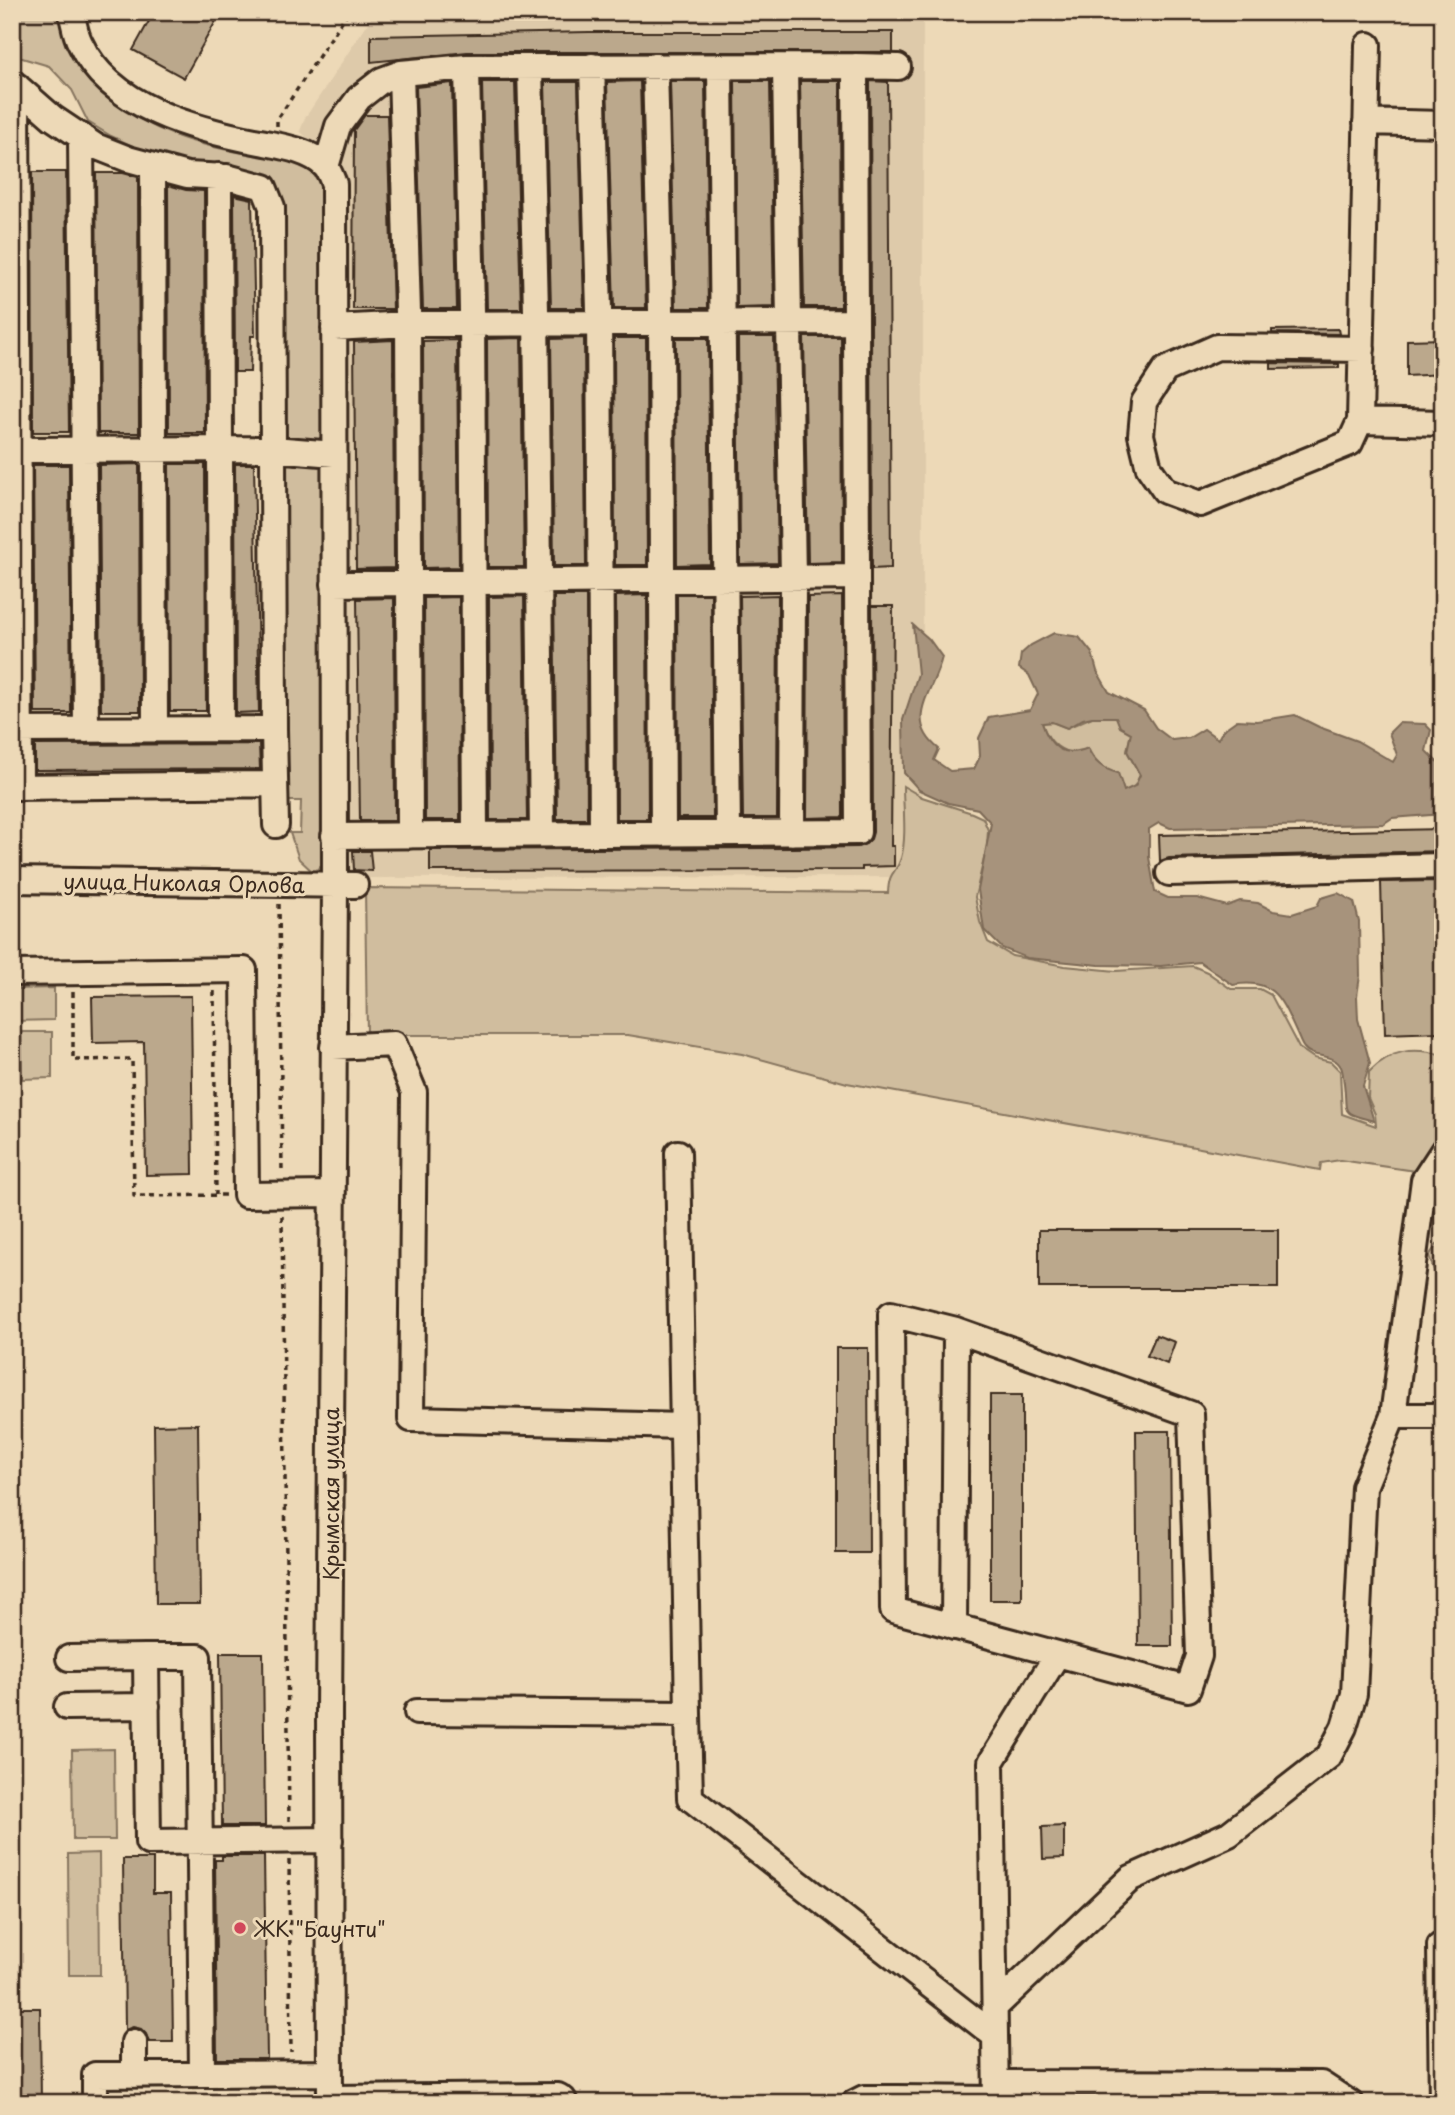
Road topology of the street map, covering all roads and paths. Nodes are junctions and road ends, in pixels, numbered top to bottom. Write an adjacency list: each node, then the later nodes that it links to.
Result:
1 (71, 12): 17 (street)
2 (348, 12): 17 (path)
3 (1368, 45): 14 (street)
4 (592, 66): 5 (street); 10 (street); 26 (street)
5 (655, 66): 6 (street); 27 (street)
6 (720, 66): 11 (street); 28 (street)
7 (855, 66): 8 (street); 11 (street); 21 (street)
8 (898, 66)
9 (467, 67): 10 (street); 12 (street); 24 (street)
10 (530, 67): 25 (street)
11 (785, 67): 22 (street)
12 (401, 73): 19 (street); 23 (street)
13 (15, 84): 16 (street); 36 (street)
14 (1366, 122): 15 (street); 30 (street)
15 (1443, 124)
16 (80, 136): 18 (street); 37 (street)
17 (276, 146): 19 (street)
18 (153, 166): 20 (street); 33 (street)
19 (326, 167): 29 (street, Крымская улица)
20 (219, 176): 34 (street); 35 (street)
21 (855, 322): 22 (street); 39 (street)
22 (789, 323): 28 (street); 41 (street)
23 (408, 324): 24 (street); 29 (street); 47 (street)
24 (472, 324): 25 (street); 44 (street)
25 (536, 324): 26 (street); 45 (street)
26 (599, 324): 27 (street); 42 (street)
27 (661, 324): 28 (street); 43 (street)
28 (723, 324): 40 (street)
29 (334, 328): 38 (street, Крымская улица)
30 (1362, 349): 31 (street); 31 (street)
31 (1360, 421): 32 (street)
32 (1443, 423)
33 (153, 449): 34 (street); 37 (street); 48 (street)
34 (219, 449): 35 (street); 49 (street)
35 (273, 449): 38 (street); 50 (street)
36 (16, 450): 37 (street); 51 (street)
37 (83, 450): 52 (street)
38 (334, 454): 46 (street, Крымская улица)
39 (856, 577): 41 (street); 57 (street)
40 (724, 579): 41 (street); 43 (street); 56 (street)
41 (793, 579): 57 (street)
42 (599, 580): 43 (street); 45 (street); 59 (street)
43 (662, 580): 60 (street)
44 (472, 582): 45 (street); 47 (street); 61 (street)
45 (539, 582): 58 (street)
46 (334, 584): 47 (street); 62 (street, Крымская улица)
47 (408, 584): 63 (street)
48 (155, 729): 49 (street); 52 (street)
49 (221, 729): 50 (street)
50 (274, 729): 53 (street)
51 (15, 730): 52 (street); 54 (street)
52 (86, 730)
53 (275, 784): 54 (street); 55 (street)
54 (16, 787)
55 (276, 825)
56 (728, 833): 57 (street); 60 (street)
57 (792, 833)
58 (542, 834): 59 (street); 61 (street)
59 (602, 834): 60 (street)
60 (663, 834)
61 (475, 835): 63 (street)
62 (334, 836): 63 (street); 68 (street, Крымская улица)
63 (410, 836)
64 (1443, 866): 65 (street)
65 (1168, 873)
66 (12, 880): 67 (street, улица Николая Орлова)
67 (278, 884): 68 (street, улица Николая Орлова); 75 (path)
68 (345, 885): 72 (street, Крымская улица)
69 (214, 971): 71 (street); 77 (path); 78 (street)
70 (12, 972): 71 (street)
71 (73, 972): 77 (path)
72 (333, 1047): 76 (street, Крымская улица); 82 (street)
73 (1443, 1151): 80 (street)
74 (678, 1153): 82 (street)
75 (282, 1194): 76 (street); 78 (street); 91 (path)
76 (332, 1194): 92 (street, Крымская улица)
77 (216, 1195): 78 (path)
78 (246, 1195)
79 (956, 1330): 83 (street); 83 (street); 84 (street)
80 (1393, 1416): 81 (street); 95 (street)
81 (1443, 1416)
82 (683, 1426): 90 (street)
83 (954, 1627): 84 (street)
84 (1057, 1655): 95 (street)
85 (146, 1657): 86 (street); 87 (street); 93 (street)
86 (69, 1658)
87 (147, 1706): 88 (street); 93 (street)
88 (67, 1707)
89 (417, 1712): 90 (street)
90 (688, 1714): 96 (street)
91 (289, 1840): 92 (street); 93 (street); 98 (path)
92 (330, 1840): 99 (street, Крымская улица)
93 (200, 1841): 100 (street)
94 (1443, 1946): 102 (street)
95 (996, 2006): 96 (street)
96 (995, 2036): 106 (street)
97 (134, 2042): 101 (street)
98 (291, 2073): 99 (street); 100 (street)
99 (329, 2073): 107 (street, Крымская улица)
100 (202, 2074): 101 (street)
101 (134, 2075): 110 (street)
102 (1442, 2089)
103 (1080, 2092): 104 (street); 105 (street)
104 (1038, 2093): 106 (street)
105 (1321, 2094): 113 (street)
106 (996, 2095): 109 (street)
107 (330, 2100): 108 (street)
108 (476, 2100): 111 (street)
109 (896, 2101): 112 (street)
110 (95, 2103)
111 (565, 2103)
112 (854, 2103)
113 (1350, 2103)

